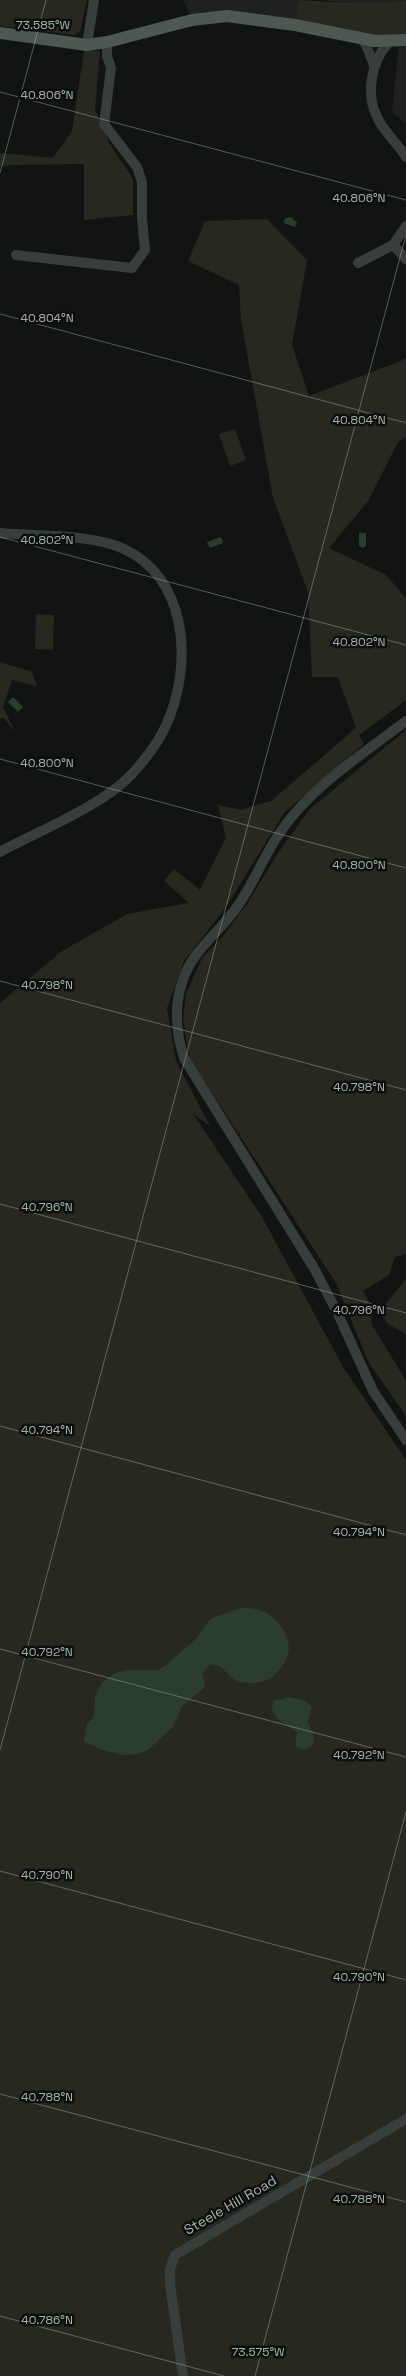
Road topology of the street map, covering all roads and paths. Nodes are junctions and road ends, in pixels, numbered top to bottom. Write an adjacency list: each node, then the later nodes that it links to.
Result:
1 (94, 0): 7 (street)
2 (0, 33): 7 (main road)
3 (361, 38): 5 (main road); 6 (main road); 8 (street)
4 (406, 40): 6 (main road)
5 (107, 42): 7 (main road); 12 (street)
6 (389, 42): 8 (street)
7 (87, 45)
8 (374, 65): 9 (street)
9 (406, 157)
10 (406, 226): 11 (street)
11 (393, 245): 13 (street); 14 (street)
12 (16, 255)
13 (406, 259)
14 (358, 263)
15 (0, 533): 17 (street)
16 (406, 721): 18 (street)
17 (0, 852)
18 (406, 1440)
19 (406, 2118): 20 (street, Steele Hill Road)
20 (183, 2376)

